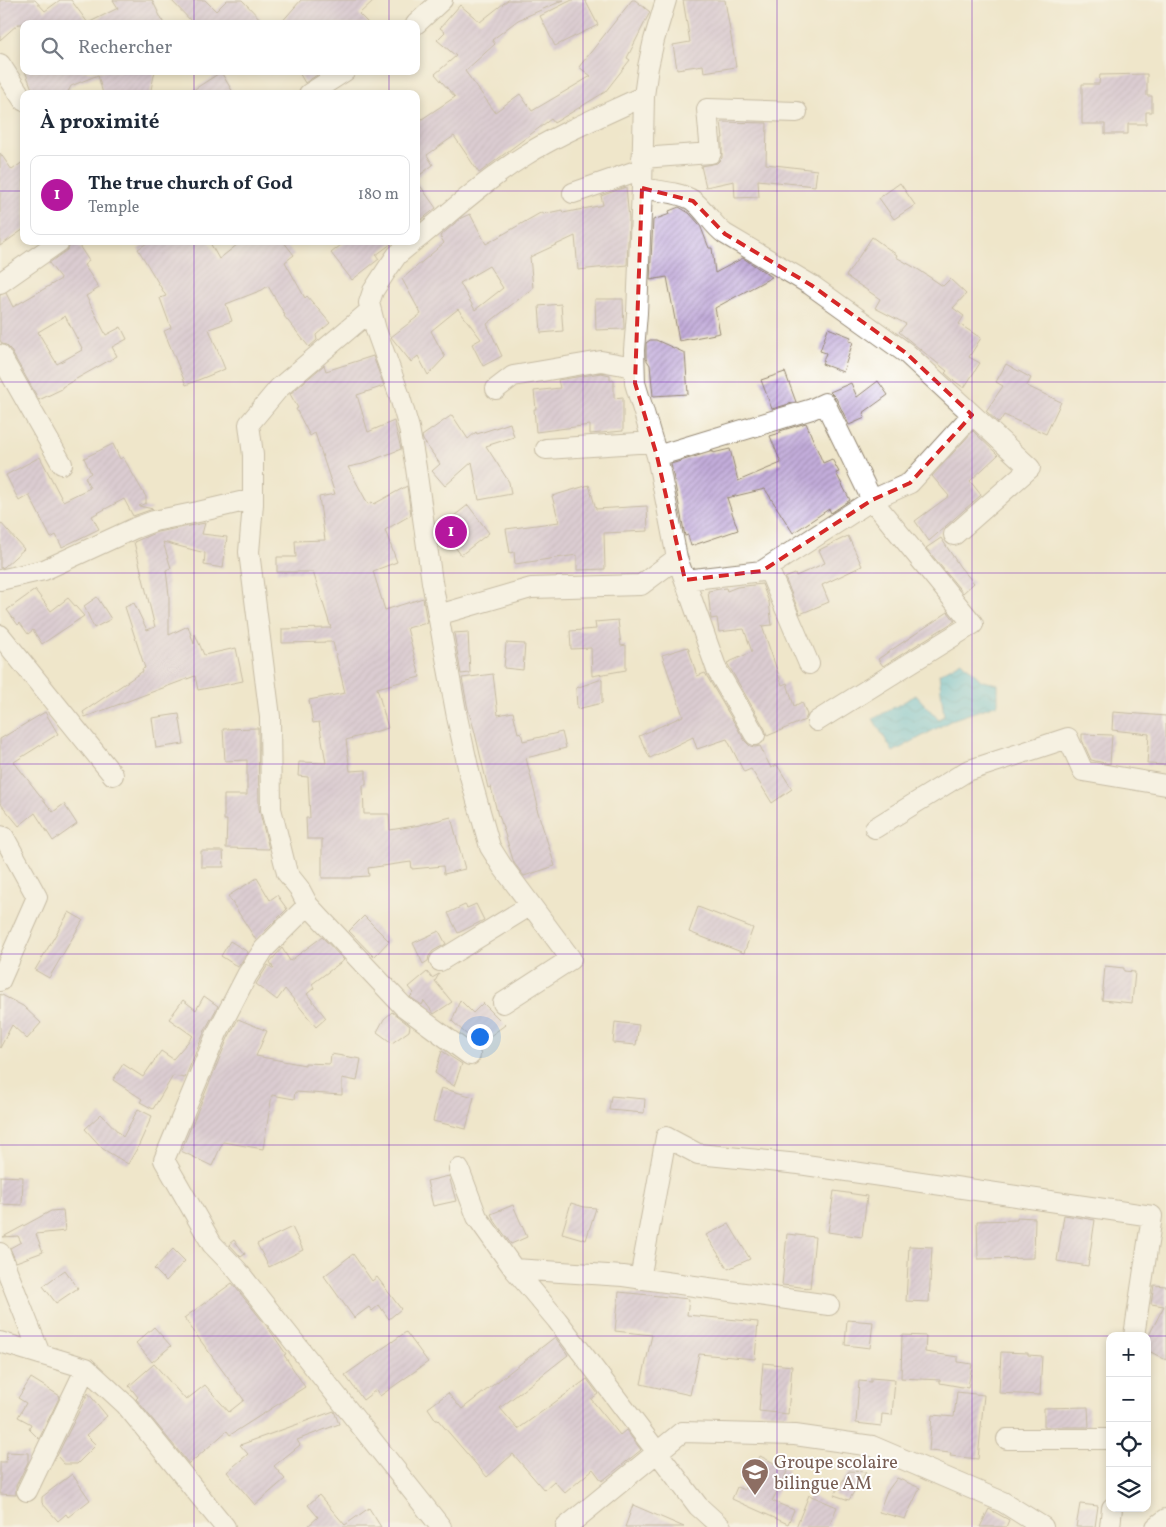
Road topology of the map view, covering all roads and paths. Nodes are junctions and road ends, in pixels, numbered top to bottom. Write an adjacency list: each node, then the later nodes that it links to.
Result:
1 (442, 0): 3 (street)
2 (666, 0): 8 (street)
3 (420, 20)
4 (0, 64): 7 (street)
5 (340, 75): 6 (street)
6 (315, 90)
7 (20, 95)
8 (644, 96): 10 (street); 12 (street)
9 (797, 112): 10 (street)
10 (642, 172): 11 (street); 18 (street); 20 (street)
11 (572, 194)
12 (420, 236)
13 (54, 245): 15 (street)
14 (392, 248): 16 (street)
15 (0, 283)
16 (370, 311): 24 (street); 31 (street)
17 (0, 355): 23 (street)
18 (634, 367): 19 (street); 22 (street)
19 (496, 389)
20 (972, 415): 25 (street); 26 (street)
21 (546, 449): 22 (street)
22 (655, 449): 25 (street); 27 (street)
23 (62, 464)
24 (253, 499): 29 (street); 41 (street)
25 (872, 500): 28 (street); 34 (street)
26 (954, 535)
27 (677, 558): 30 (street); 31 (street)
28 (768, 568): 30 (street); 33 (street)
29 (0, 580)
30 (685, 580): 35 (street)
31 (438, 615): 40 (street)
32 (0, 635): 36 (street)
33 (809, 664)
34 (817, 721)
35 (755, 735)
36 (113, 776)
37 (1166, 785): 38 (street)
38 (874, 828)
39 (0, 836): 43 (street)
40 (531, 904): 42 (street); 44 (street)
41 (308, 905): 45 (street); 62 (street)
42 (440, 961)
43 (0, 981)
44 (503, 1003)
45 (470, 1055)
46 (459, 1169): 48 (street)
47 (0, 1253): 53 (street)
48 (514, 1269): 49 (street); 57 (street)
49 (640, 1279): 50 (street); 51 (street)
50 (829, 1305)
51 (1135, 1332)
52 (0, 1342): 53 (street)
53 (40, 1354): 54 (street)
54 (86, 1368): 58 (street); 61 (street)
55 (1007, 1439): 56 (street)
56 (1106, 1439)
57 (658, 1452): 63 (street); 64 (street); 65 (street)
58 (27, 1491)
59 (1112, 1512): 66 (street)
60 (1166, 1519): 67 (street)
61 (224, 1527)
62 (440, 1527)
63 (566, 1527)
64 (721, 1527)
65 (1043, 1527)
66 (1110, 1527)
67 (1156, 1527)

